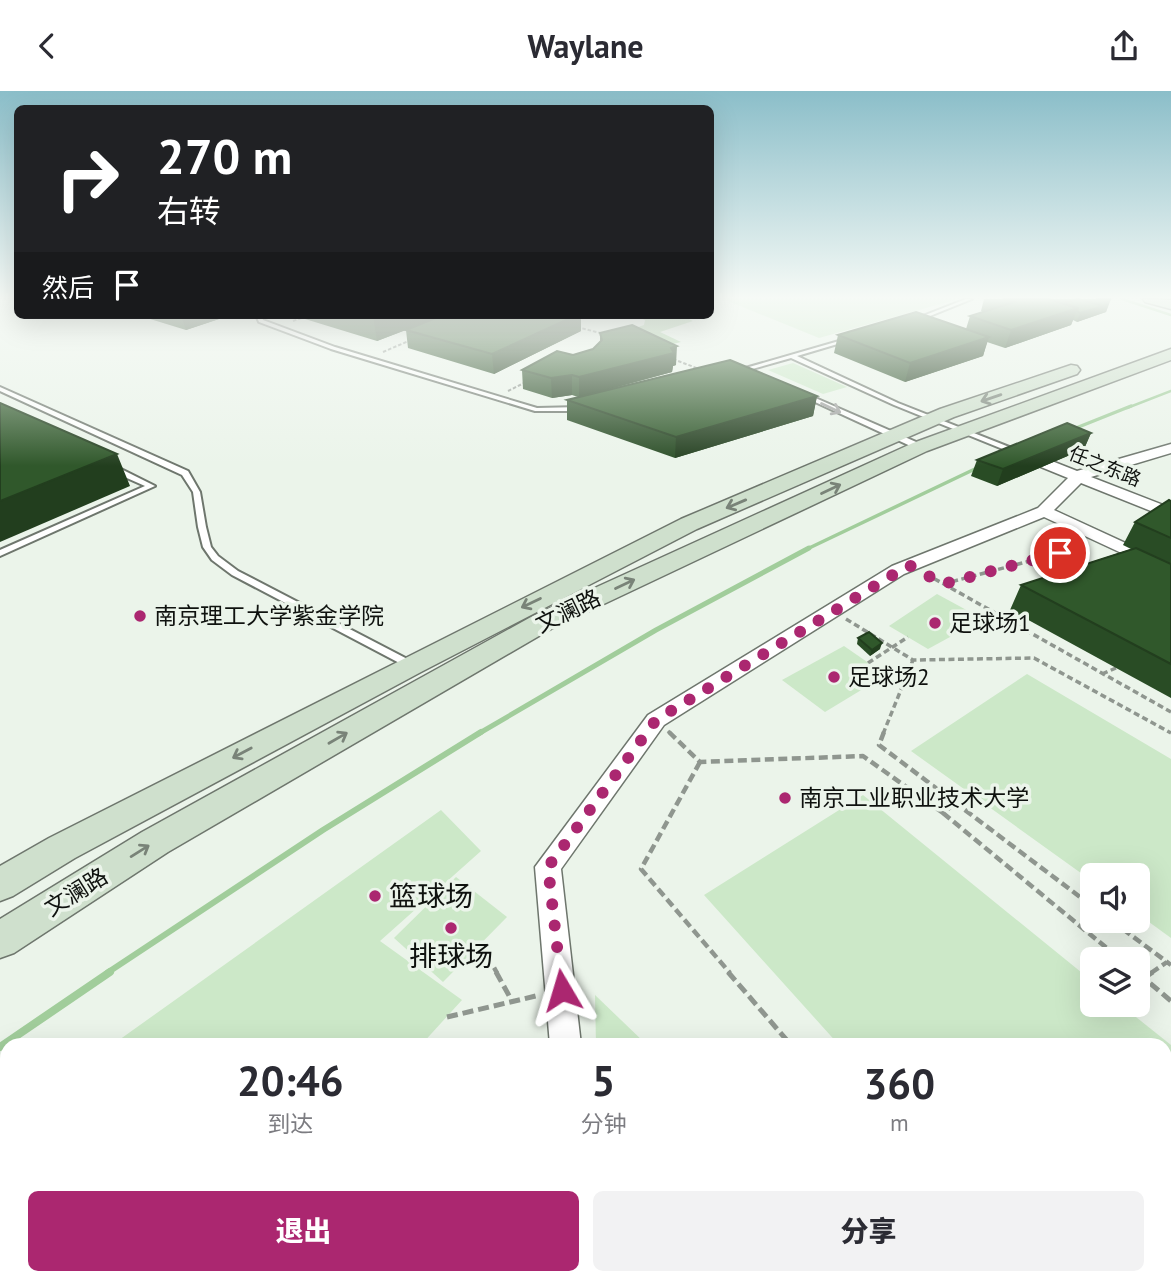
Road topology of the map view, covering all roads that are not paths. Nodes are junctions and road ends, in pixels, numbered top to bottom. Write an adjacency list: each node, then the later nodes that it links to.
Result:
1 (354, 355): 11 (lane)
2 (797, 355): 5 (lane)
3 (1116, 355): 12 (main road, 文澜路, one-way to 12)
4 (1167, 355): 13 (main road, 文澜路)
5 (792, 356): 6 (lane); 12 (lane)
6 (748, 368): 7 (lane); 8 (lane)
7 (759, 374)
8 (718, 376)
9 (0, 389): 23 (lane)
10 (794, 390): 14 (lane, one-way to 14)
11 (590, 409)
12 (935, 419): 13 (lane); 14 (main road, 文澜路)
13 (965, 431): 14 (main road, 文澜路); 16 (lane)
14 (908, 442): 23 (main road, 文澜路, one-way to 23); 25 (main road, 文澜路, one-way to 14)
15 (1171, 448): 18 (street)
16 (1024, 454): 18 (street, 任之东路)
17 (101, 463): 21 (lane)
18 (1080, 475): 19 (street); 20 (street, 任之东路)
19 (1044, 511): 22 (street); 26 (street)
20 (1171, 514)
21 (0, 553)
22 (1171, 571)
23 (411, 665): 24 (main road, 文澜路, one-way to 24)
24 (0, 885)
25 (0, 940)
26 (565, 1038)

